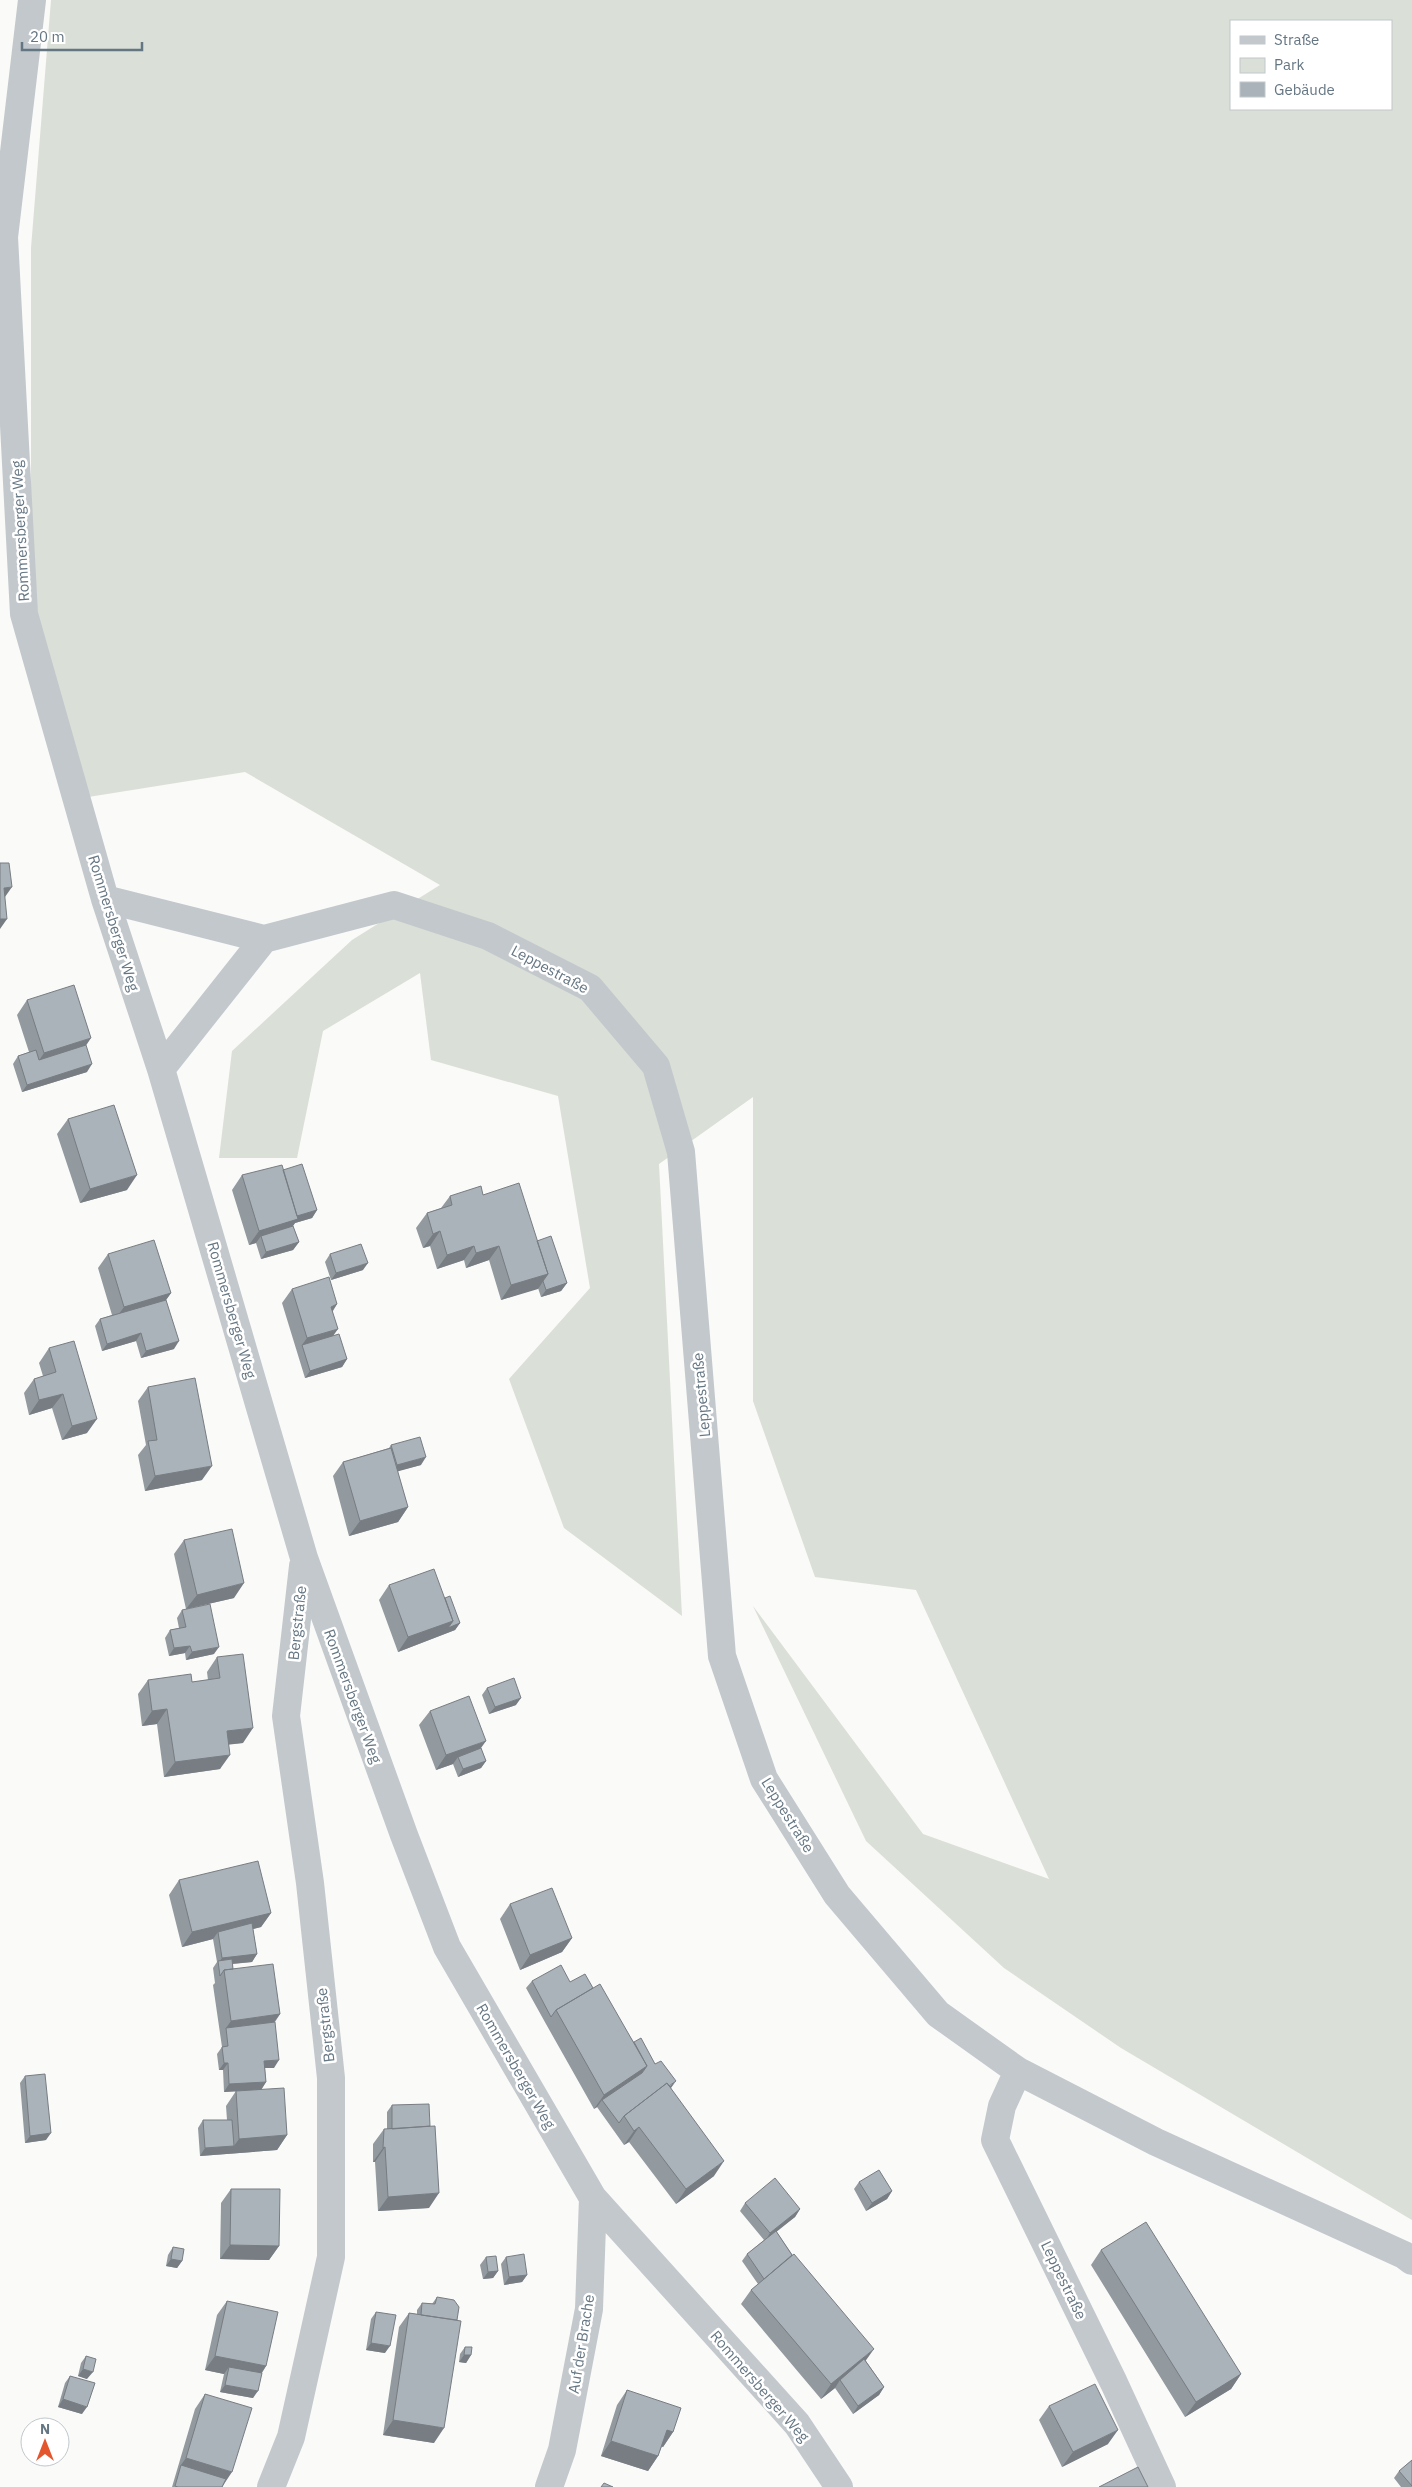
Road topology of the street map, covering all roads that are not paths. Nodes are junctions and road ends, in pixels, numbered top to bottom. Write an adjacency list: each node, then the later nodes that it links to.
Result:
1 (32, 0): 2 (street, Rommersberger Weg)
2 (105, 899): 3 (street, Leppestraße); 4 (street, Rommersberger Weg)
3 (264, 939): 4 (street); 6 (street, Leppestraße)
4 (161, 1069): 5 (street, Rommersberger Weg)
5 (304, 1558): 7 (street, Rommersberger Weg); 9 (street, Bergstraße)
6 (1018, 2071): 8 (street, Leppestraße); 12 (street, Leppestraße)
7 (593, 2198): 10 (street, Auf der Brache); 11 (street, Rommersberger Weg)
8 (1412, 2261)
9 (271, 2487)
10 (549, 2487)
11 (839, 2487)
12 (1162, 2487)

